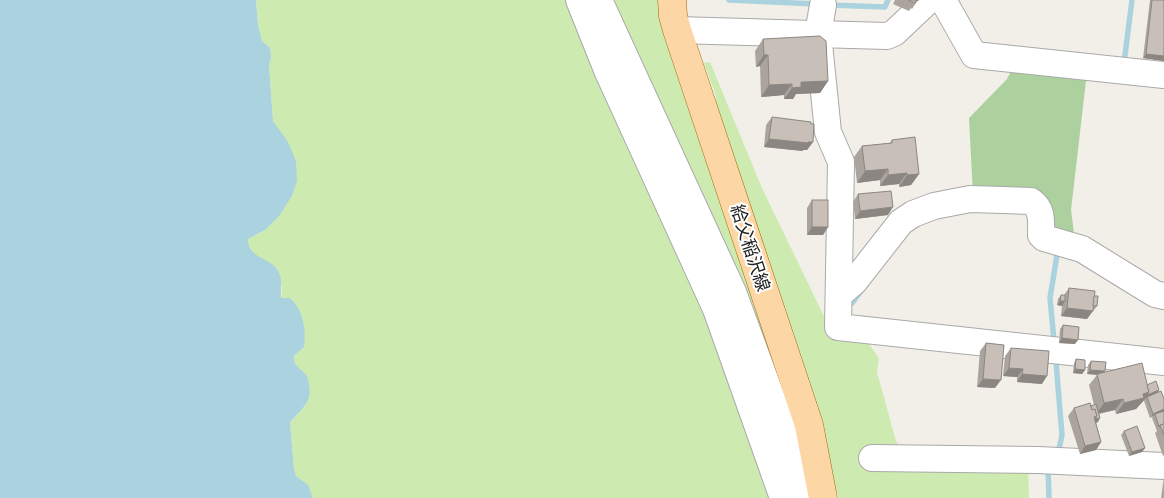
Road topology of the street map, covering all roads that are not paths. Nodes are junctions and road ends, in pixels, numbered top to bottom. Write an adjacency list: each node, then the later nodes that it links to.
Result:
1 (579, 0): 15 (street)
2 (599, 0): 16 (street)
3 (672, 0): 7 (main road, 給父稲沢線)
4 (929, 0): 8 (street)
5 (943, 0): 9 (street)
6 (823, 6): 8 (street)
7 (677, 30): 8 (street); 17 (main road, 給父稲沢線)
8 (818, 34): 10 (street)
9 (1164, 75)
10 (839, 295): 11 (street); 12 (street)
11 (1164, 296)
12 (1164, 362)
13 (872, 458): 14 (street)
14 (1164, 466)
15 (783, 498)
16 (810, 498)
17 (823, 498)

